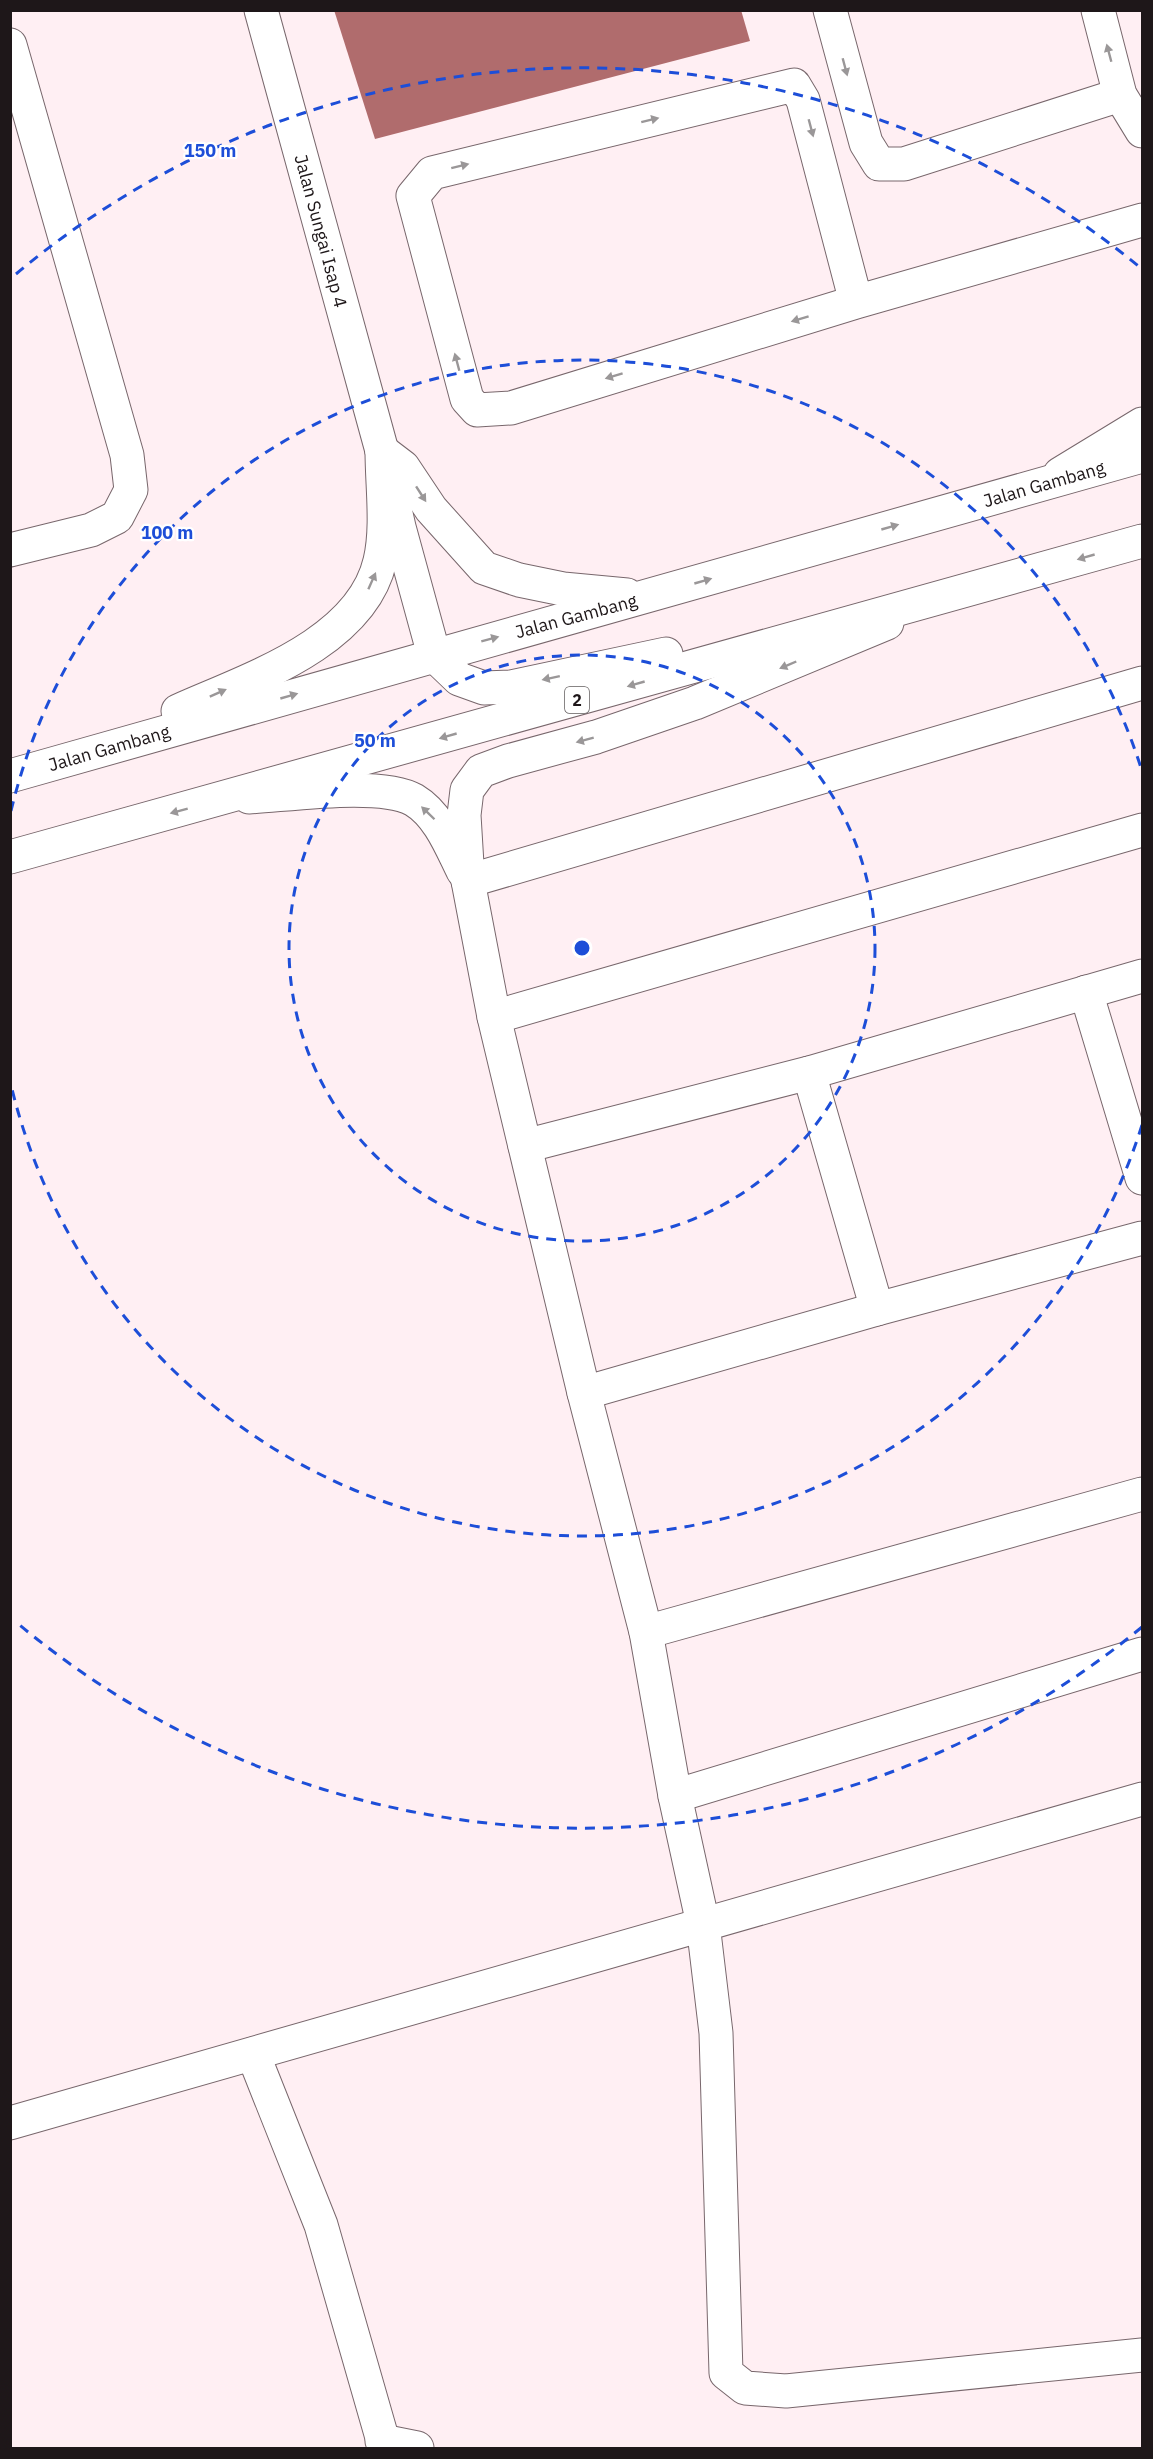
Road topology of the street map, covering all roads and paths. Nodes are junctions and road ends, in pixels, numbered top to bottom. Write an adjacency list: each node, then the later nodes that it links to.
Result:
1 (261, 10): 10 (main road, Jalan Sungai Isap 4)
2 (830, 10): 5 (main road, one-way to 5)
3 (1098, 10): 5 (main road, one-way to 3)
4 (11, 48): 14 (main road)
5 (1120, 95): 6 (main road)
6 (1143, 131)
7 (1143, 220): 8 (main road)
8 (856, 302): 8 (main road, one-way to 8)
9 (1143, 424): 12 (main road)
10 (382, 451): 16 (main road, one-way to 16); 17 (main road); 19 (main road, one-way to 10)
11 (1143, 456): 12 (main road, Jalan Gambang)
12 (1043, 484): 16 (main road, Jalan Gambang, one-way to 12)
13 (1143, 541): 15 (main road, 2, one-way to 15)
14 (10, 550)
15 (958, 594): 17 (main road, one-way to 17); 21 (main road, 2, one-way to 21); 24 (main road, one-way to 24)
16 (646, 596): 17 (main road, Jalan Gambang, one-way to 16)
17 (434, 655): 19 (main road, Jalan Gambang, one-way to 17)
18 (1143, 683): 24 (main road)
19 (69, 759): 20 (main road, Jalan Gambang)
20 (10, 776)
21 (224, 799): 23 (main road, 2, one-way to 23); 24 (main road, one-way to 21)
22 (1143, 830): 27 (main road)
23 (10, 857)
24 (468, 881): 27 (main road)
25 (1143, 976): 26 (main road)
26 (1086, 992): 28 (main road); 30 (main road)
27 (494, 1017): 29 (main road)
28 (809, 1073): 29 (main road); 32 (main road)
29 (525, 1146): 33 (main road)
30 (1143, 1178)
31 (1143, 1238): 32 (main road)
32 (877, 1309): 33 (main road)
33 (584, 1393): 35 (main road)
34 (1143, 1494): 35 (main road)
35 (646, 1632): 37 (main road)
36 (1143, 1654): 37 (main road)
37 (675, 1796): 39 (main road)
38 (1143, 1799): 39 (main road)
39 (703, 1924): 40 (main road); 42 (main road)
40 (253, 2054): 41 (main road); 43 (main road)
41 (10, 2123)
42 (1143, 2355)
43 (384, 2445): 44 (main road)
44 (417, 2448)

